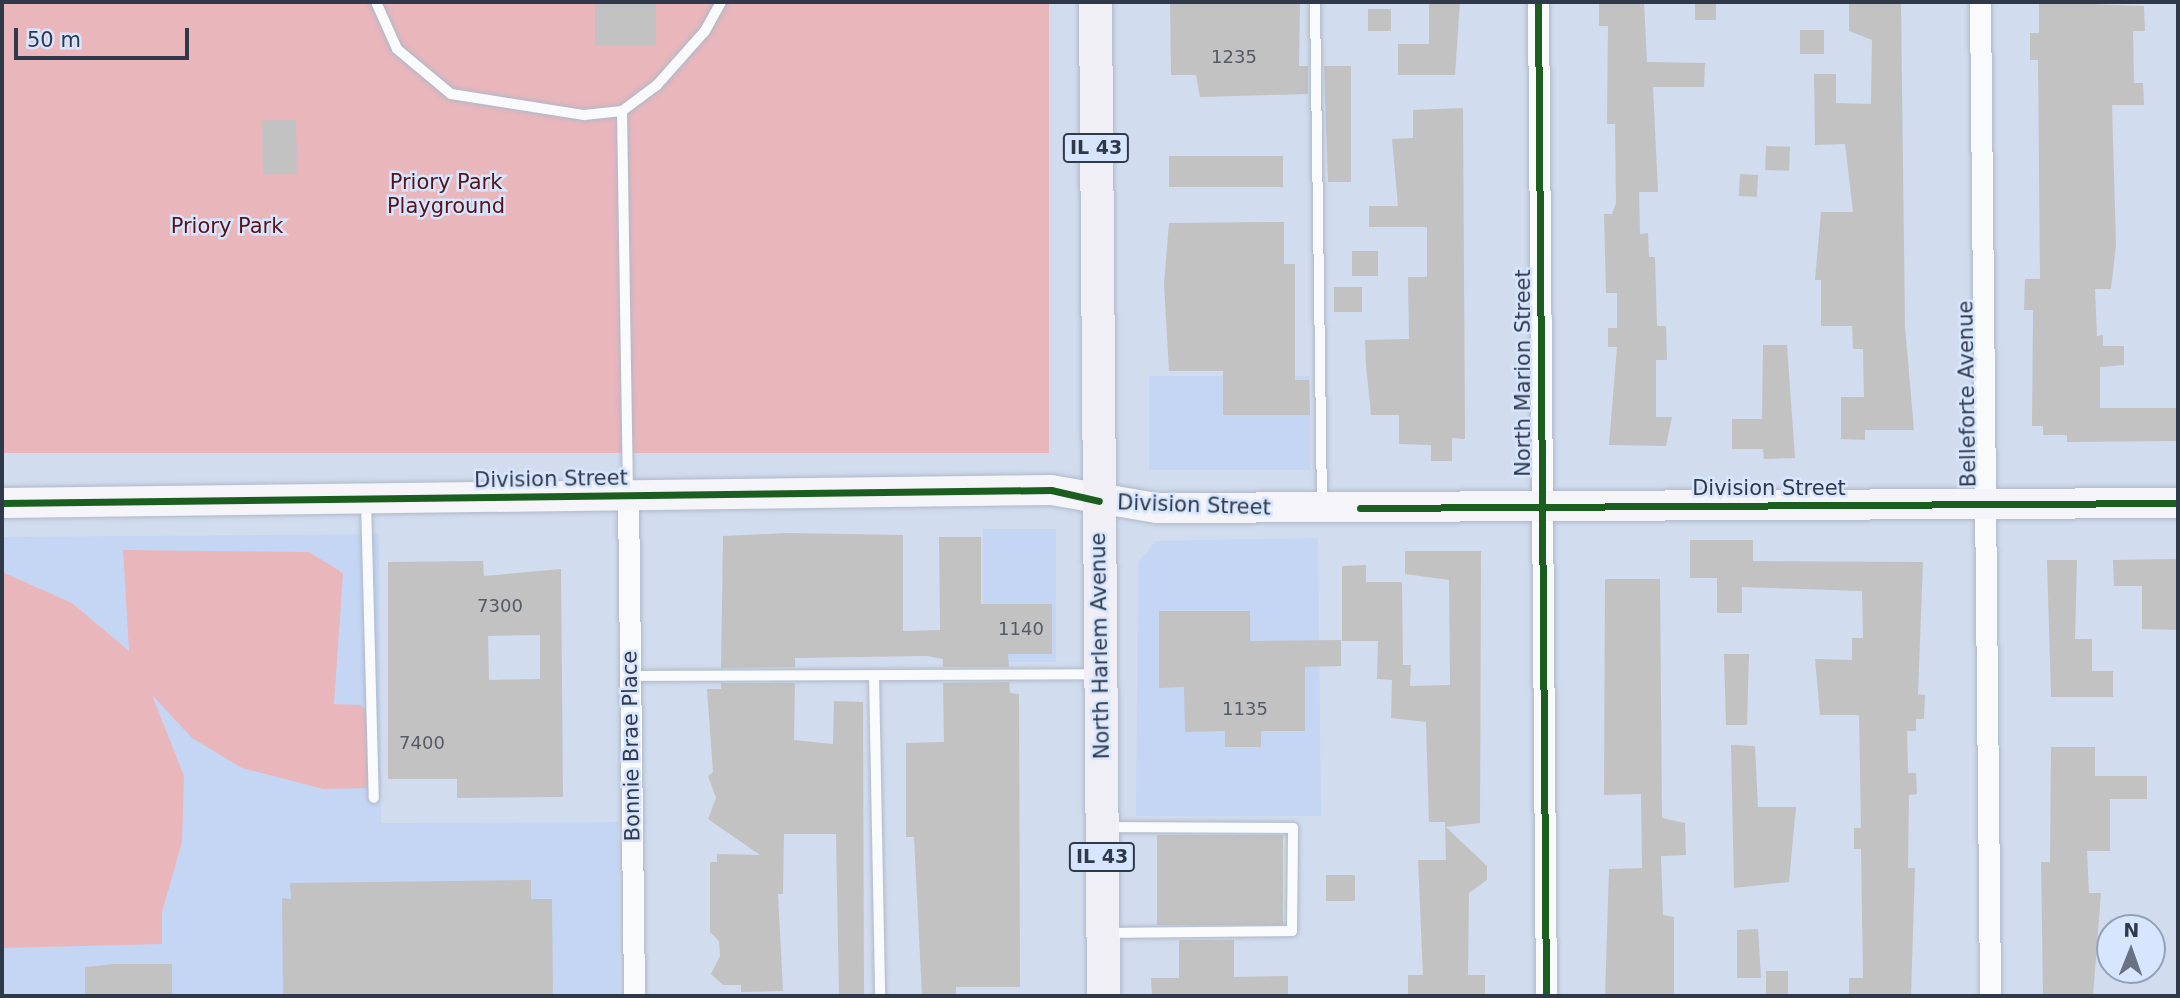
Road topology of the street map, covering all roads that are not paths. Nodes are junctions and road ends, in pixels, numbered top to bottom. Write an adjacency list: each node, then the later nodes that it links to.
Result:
1 (376, 2): 7 (lane)
2 (721, 2): 7 (lane)
3 (1095, 2): 10 (main road, North Harlem Avenue / IL 43)
4 (1315, 2): 14 (lane)
5 (1538, 2): 15 (street, North Marion Street)
6 (1980, 2): 13 (street, Belleforte Avenue)
7 (622, 111): 8 (lane)
8 (628, 495): 9 (street, Division Street); 10 (street, Division Street); 18 (street, Bonnie Brae Place)
9 (366, 498): 11 (street, Division Street); 19 (lane)
10 (1099, 501): 14 (street, Division Street); 16 (main road, North Harlem Avenue / IL 43)
11 (2, 503)
12 (2178, 503): 13 (street, Division Street)
13 (1985, 504): 15 (street, Division Street); 26 (street, Belleforte Avenue)
14 (1322, 507): 15 (street, Division Street)
15 (1542, 507): 25 (street, North Marion Street)
16 (1101, 674): 17 (lane); 20 (main road, North Harlem Avenue / IL 43)
17 (874, 675): 18 (lane); 23 (lane)
18 (630, 676): 22 (street, Bonnie Brae Place)
19 (374, 798)
20 (1102, 827): 21 (main road, North Harlem Avenue / IL 43); 21 (lane)
21 (1103, 933): 24 (main road, North Harlem Avenue / IL 43)
22 (634, 996)
23 (880, 996)
24 (1103, 996)
25 (1546, 996)
26 (1990, 996)

